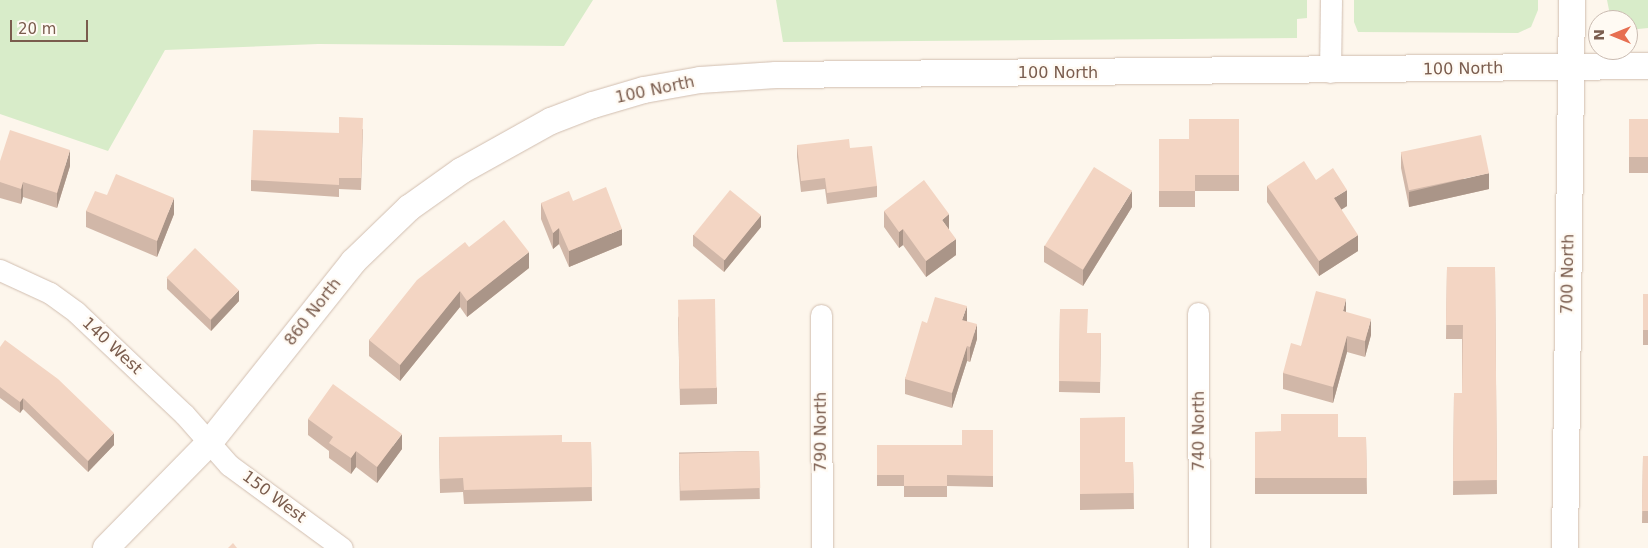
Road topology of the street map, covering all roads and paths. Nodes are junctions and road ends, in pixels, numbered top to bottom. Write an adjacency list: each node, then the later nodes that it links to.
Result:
1 (1331, 0): 5 (street)
2 (1572, 0): 4 (street, 700 North)
3 (1648, 66): 4 (street, 100 North)
4 (1572, 67): 5 (street, 100 North); 15 (street, 700 North)
5 (1330, 72): 6 (street, 100 North)
6 (551, 122): 10 (street, 860 North)
7 (0, 270): 10 (street, 140 West)
8 (1198, 313): 14 (street, 740 North)
9 (821, 315): 13 (street, 790 North)
10 (210, 442): 11 (street, 860 North); 12 (street, 150 West)
11 (108, 546)
12 (342, 548)
13 (822, 548)
14 (1199, 548)
15 (1565, 548)

